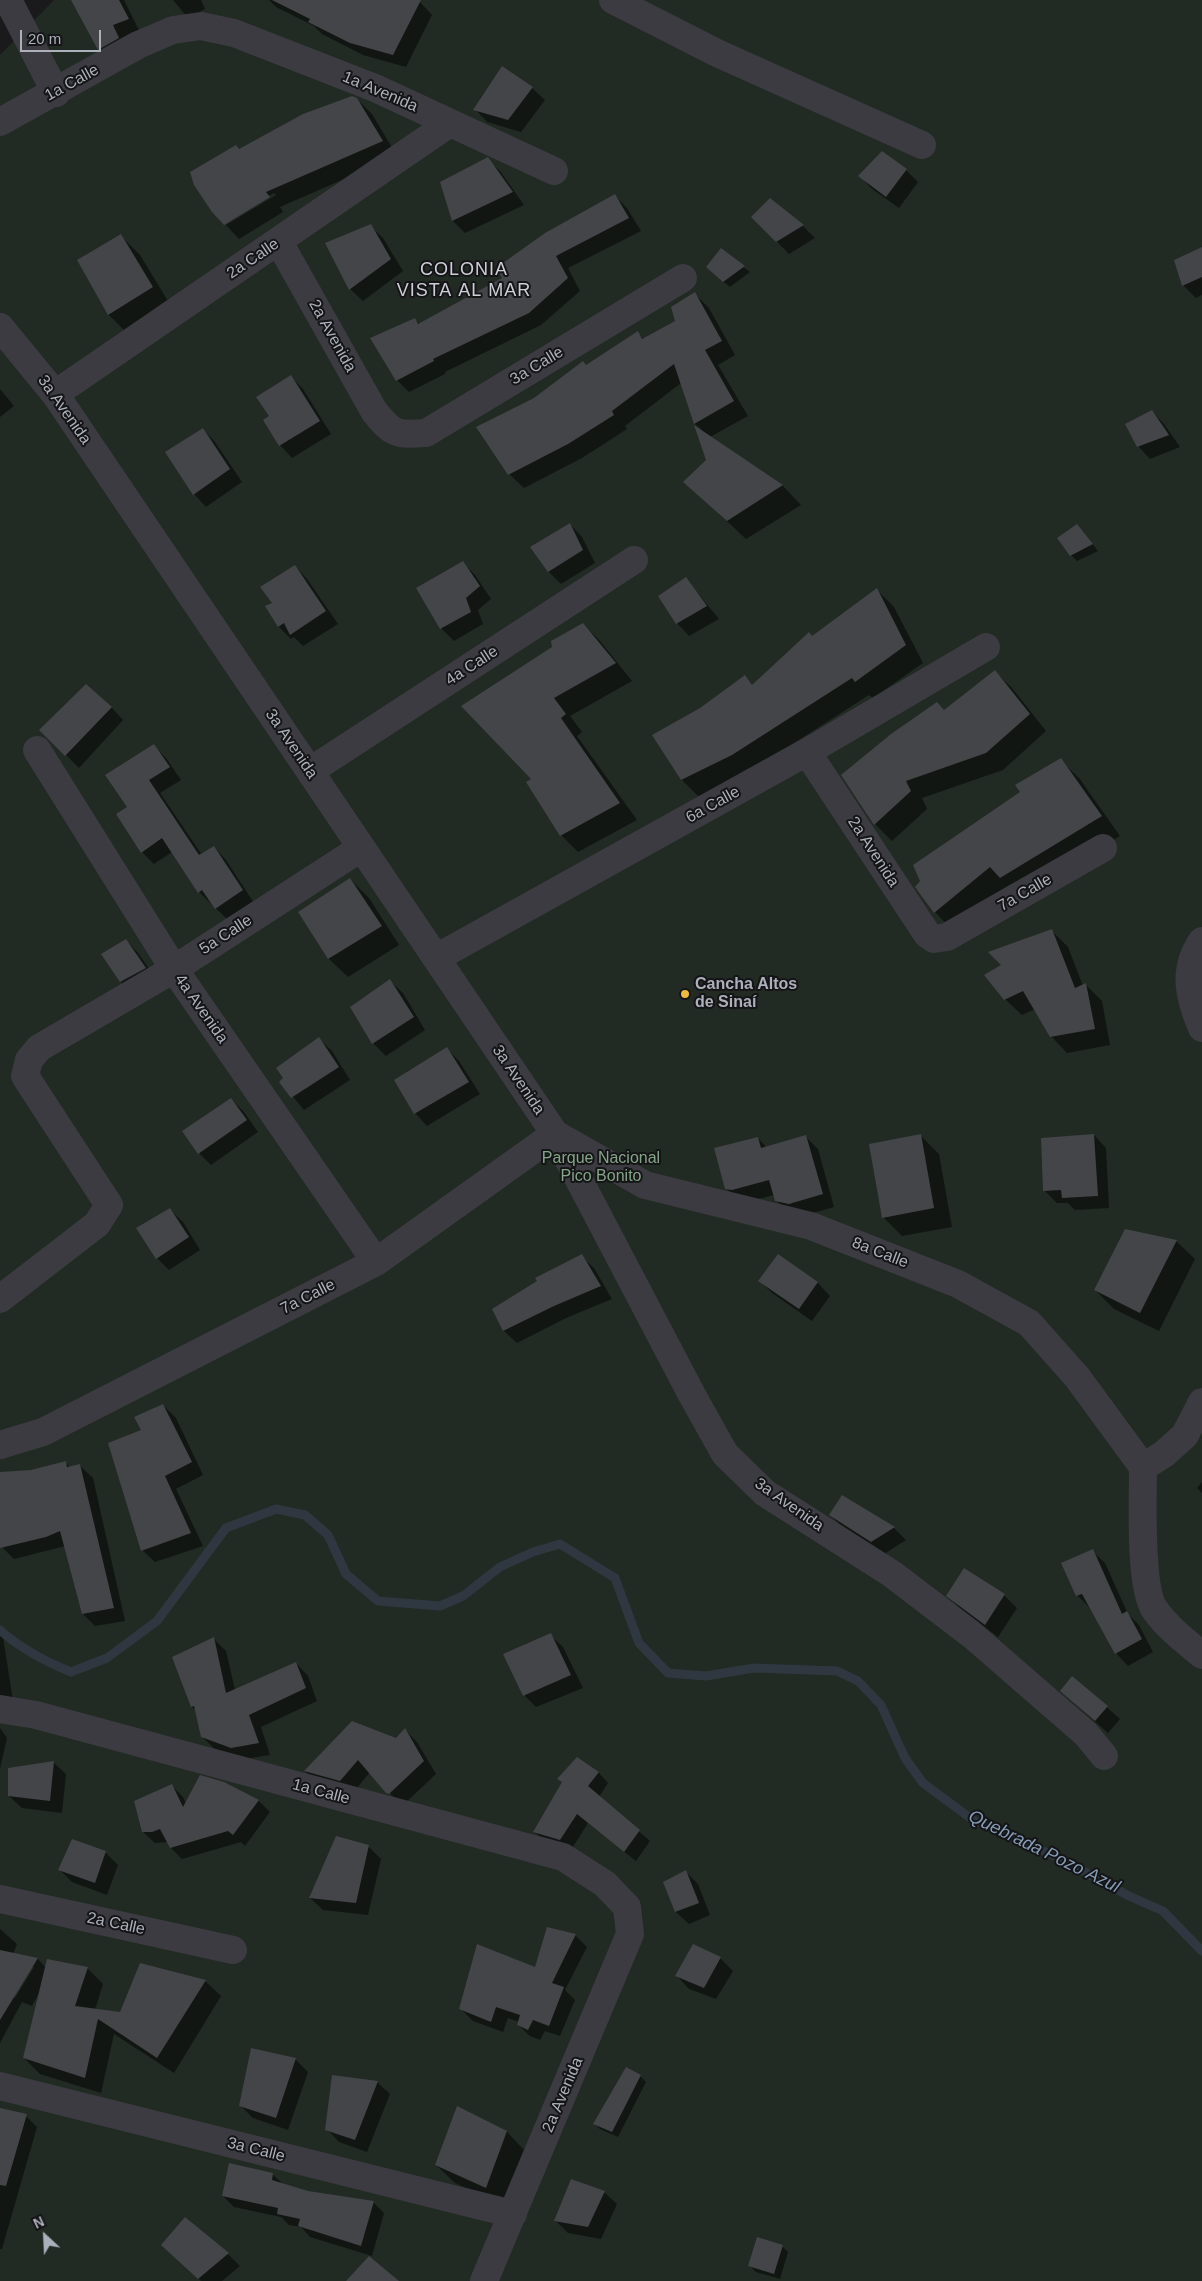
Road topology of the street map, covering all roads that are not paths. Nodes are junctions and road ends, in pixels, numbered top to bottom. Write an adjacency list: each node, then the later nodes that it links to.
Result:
1 (8, 0): 4 (street)
2 (613, 0): 7 (street)
3 (201, 26): 4 (street, 1a Calle); 6 (street, 1a Avenida)
4 (56, 93): 5 (street, 1a Calle)
5 (0, 122)
6 (450, 123): 8 (street, 1a Avenida); 9 (street, 2a Calle)
7 (922, 145)
8 (554, 171)
9 (279, 242): 12 (street, 2a Calle); 13 (street, 2a Avenida)
10 (683, 278): 13 (street, 3a Calle)
11 (0, 328): 12 (street, 3a Avenida)
12 (54, 394): 18 (street, 3a Avenida)
13 (387, 428)
14 (634, 560): 18 (street, 4a Calle)
15 (986, 646): 17 (street, 6a Calle)
16 (36, 750): 24 (street, 4a Avenida)
17 (808, 752): 21 (street, 2a Avenida); 23 (street, 6a Calle)
18 (310, 771): 19 (street, 3a Avenida)
19 (361, 848): 23 (street, 3a Avenida); 24 (street, 5a Calle)
20 (1103, 848): 21 (street, 7a Calle)
21 (947, 937)
22 (1202, 941): 25 (street)
23 (436, 958): 26 (street, 3a Avenida)
24 (174, 969): 27 (street, 4a Avenida); 28 (street, 5a Calle)
25 (1202, 1028)
26 (555, 1134): 27 (street, 7a Calle); 31 (street, 8a Calle); 34 (street, 3a Avenida)
27 (376, 1262): 30 (street, 7a Calle)
28 (0, 1299)
29 (1202, 1402): 31 (street)
30 (0, 1445)
31 (1143, 1467): 32 (street)
32 (1202, 1655)
33 (0, 1709): 36 (street, 1a Calle)
34 (1104, 1756)
35 (0, 1899): 37 (street, 2a Calle)
36 (627, 1907): 39 (street, 2a Avenida)
37 (233, 1950)
38 (0, 2086): 39 (street, 3a Calle)
39 (512, 2214): 40 (street, 2a Avenida)
40 (484, 2281)

